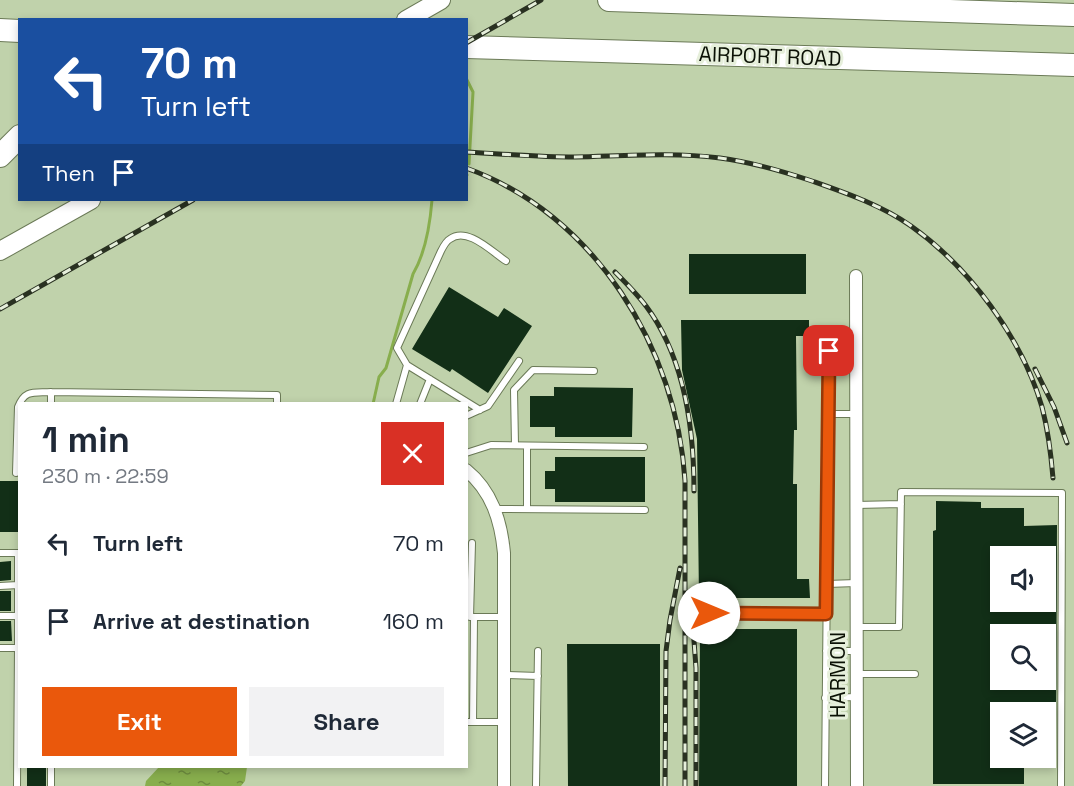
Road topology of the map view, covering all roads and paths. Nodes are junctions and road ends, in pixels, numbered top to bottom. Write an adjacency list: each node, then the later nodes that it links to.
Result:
1 (441, 0): 5 (street)
2 (609, 0): 3 (highway)
3 (617, 0): 4 (highway)
4 (1074, 15)
5 (410, 18)
6 (0, 30): 7 (highway)
7 (18, 31)
8 (468, 46): 9 (highway, AIRPORT ROAD)
9 (1074, 65)
10 (18, 138): 11 (highway)
11 (0, 156)
12 (89, 201): 13 (street)
13 (0, 251)
14 (506, 261): 18 (lane)
15 (856, 276): 32 (street, HARMON)
16 (829, 351): 31 (lane)
17 (519, 361): 30 (lane)
18 (407, 365): 20 (lane); 25 (lane)
19 (594, 371): 34 (lane)
20 (430, 379): 26 (lane); 27 (lane)
21 (51, 392): 22 (lane); 23 (lane); 24 (lane)
22 (20, 402)
23 (51, 402)
24 (277, 402)
25 (397, 402)
26 (421, 402)
27 (467, 402)
28 (468, 403): 30 (lane)
29 (18, 407): 39 (lane)
30 (480, 410): 33 (lane)
31 (828, 414): 32 (lane); 49 (lane)
32 (856, 414): 41 (street, HARMON)
33 (468, 415)
34 (514, 445): 35 (lane); 37 (lane)
35 (527, 446): 36 (lane); 43 (lane)
36 (644, 447)
37 (468, 452)
38 (468, 472): 42 (street)
39 (16, 473)
40 (901, 504): 41 (lane); 58 (lane); 80 (lane)
41 (856, 505): 48 (street, HARMON)
42 (495, 508): 43 (lane); 57 (street)
43 (527, 509): 44 (lane)
44 (645, 510)
45 (472, 543): 56 (lane)
46 (0, 553): 47 (lane)
47 (18, 553)
48 (856, 583): 49 (lane); 58 (street, HARMON)
49 (826, 584): 53 (lane)
50 (18, 585): 51 (lane); 55 (lane)
51 (0, 586)
52 (709, 613): 53 (lane)
53 (826, 614): 62 (lane)
54 (0, 616): 55 (lane)
55 (18, 616)
56 (470, 617): 57 (lane); 70 (lane)
57 (504, 617): 66 (street)
58 (856, 627): 63 (street, HARMON)
59 (0, 648): 60 (lane)
60 (18, 648)
61 (538, 651): 67 (lane)
62 (826, 651): 63 (lane); 69 (lane)
63 (856, 651): 64 (street, HARMON)
64 (856, 674): 65 (lane); 68 (street, HARMON)
65 (915, 674)
66 (504, 675): 67 (lane); 71 (street)
67 (538, 676): 77 (lane)
68 (856, 697): 69 (lane); 79 (street, HARMON)
69 (825, 698): 78 (lane)
70 (470, 722): 71 (lane)
71 (504, 722): 76 (street)
72 (18, 768): 74 (lane)
73 (51, 768): 75 (lane)
74 (18, 786)
75 (51, 786)
76 (504, 786)
77 (536, 786)
78 (825, 786)
79 (857, 786)
80 (1061, 786)

